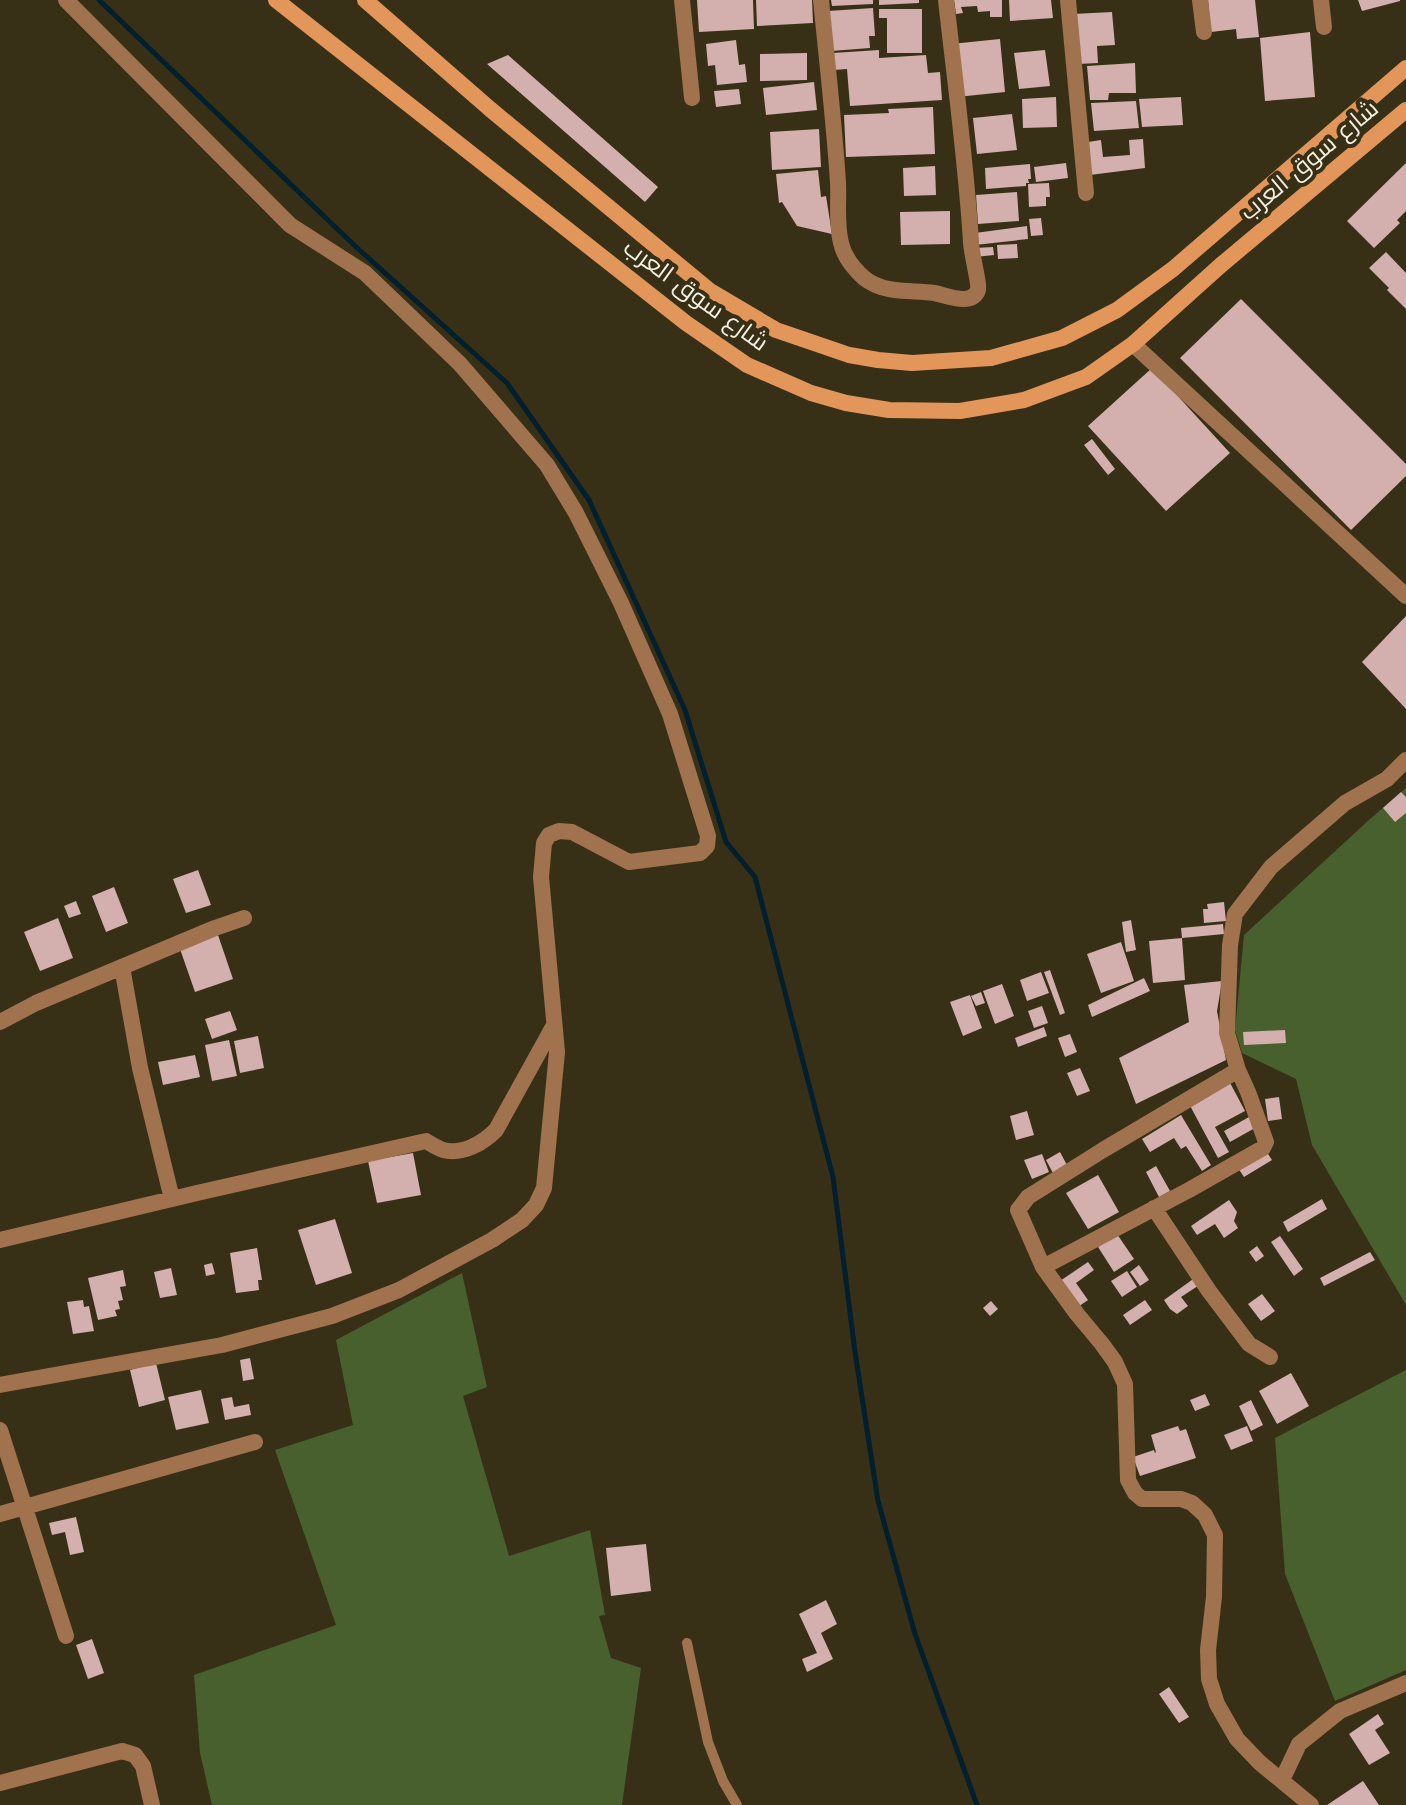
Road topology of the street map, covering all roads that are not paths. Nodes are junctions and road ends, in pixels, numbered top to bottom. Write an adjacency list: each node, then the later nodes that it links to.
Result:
1 (66, 0): 22 (street)
2 (276, 0): 16 (main road, شارع سوق العرب)
3 (365, 0): 12 (main road)
4 (682, 0): 13 (street)
5 (821, 0): 6 (street)
6 (946, 0)
7 (1068, 0): 15 (street)
8 (1200, 0): 11 (street)
9 (1321, 0): 10 (street)
10 (1324, 27)
11 (1204, 32)
12 (1406, 68)
13 (692, 98)
14 (1406, 110): 16 (main road, شارع سوق العرب)
15 (1086, 193)
16 (1133, 344): 17 (street)
17 (1406, 596)
18 (1406, 760): 23 (street)
19 (244, 918): 20 (street)
20 (122, 967): 21 (street); 24 (street)
21 (0, 1022)
22 (554, 1025): 24 (street); 29 (street)
23 (1238, 1070): 25 (street); 27 (street)
24 (172, 1199): 26 (street)
25 (1154, 1208): 27 (street); 28 (street)
26 (0, 1240)
27 (1043, 1267): 37 (street)
28 (1270, 1357)
29 (0, 1385)
30 (0, 1430): 32 (street)
31 (255, 1442): 32 (street)
32 (24, 1508): 33 (street); 34 (street)
33 (0, 1514)
34 (66, 1636)
35 (687, 1643): 40 (lane)
36 (1406, 1683): 37 (street)
37 (1282, 1780): 41 (street)
38 (0, 1783): 39 (street)
39 (152, 1805)
40 (737, 1805)
41 (1311, 1805)

